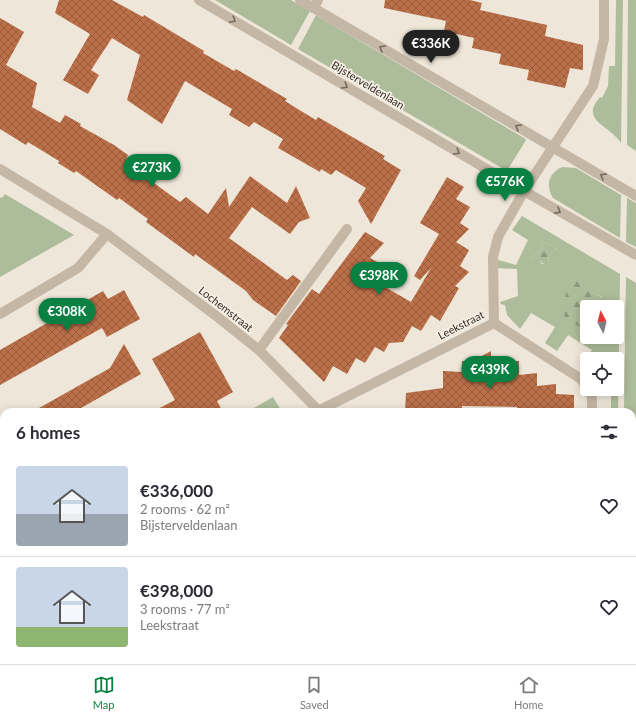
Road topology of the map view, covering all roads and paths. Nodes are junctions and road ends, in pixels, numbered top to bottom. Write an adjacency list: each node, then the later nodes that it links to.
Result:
1 (199, 0): 7 (street, Bijsterveldenlaan, one-way to 7)
2 (300, 0): 4 (street)
3 (604, 0): 5 (street)
4 (315, 4): 5 (street, one-way to 4)
5 (552, 147): 7 (street); 8 (street, one-way to 5)
6 (0, 169): 10 (street, Lochemstraat)
7 (524, 191): 11 (street, Bijsterveldenlaan, one-way to 11); 13 (street, Leekstraat)
8 (636, 196)
9 (347, 229): 14 (street)
10 (107, 234): 12 (street); 14 (street, Lochemstraat)
11 (636, 255)
12 (0, 314)
13 (494, 323): 15 (street); 18 (street, Leekstraat)
14 (259, 350): 17 (street, Lochemstraat)
15 (580, 378)
16 (592, 396): 19 (street)
17 (315, 408)
18 (324, 408)
19 (592, 408)

